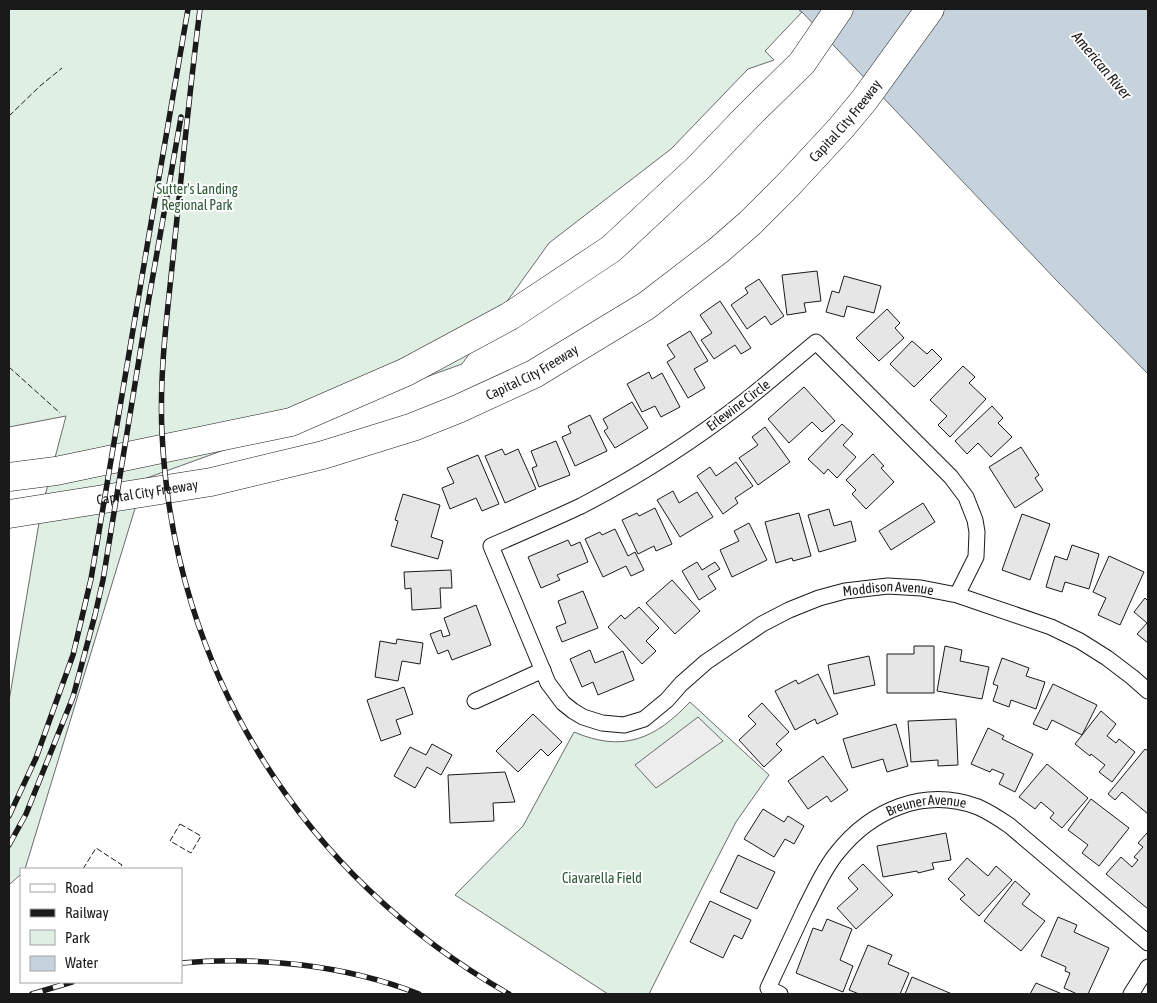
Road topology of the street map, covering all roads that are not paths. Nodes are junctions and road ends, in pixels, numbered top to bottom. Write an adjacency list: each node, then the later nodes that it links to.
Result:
1 (839, 9): 3 (highway)
2 (930, 9): 4 (highway, Capital City Freeway)
3 (9, 477)
4 (9, 514)
5 (957, 595): 6 (street, Erlewine Circle); 7 (street, Moddison Avenue); 9 (street, Moddison Avenue)
6 (543, 670): 8 (street); 9 (street, Erlewine Circle)
7 (1148, 691)
8 (475, 701)
9 (644, 719)
10 (1148, 943): 12 (street, Breuner Avenue)
11 (1148, 967): 13 (street)
12 (780, 994)
13 (1131, 994)

